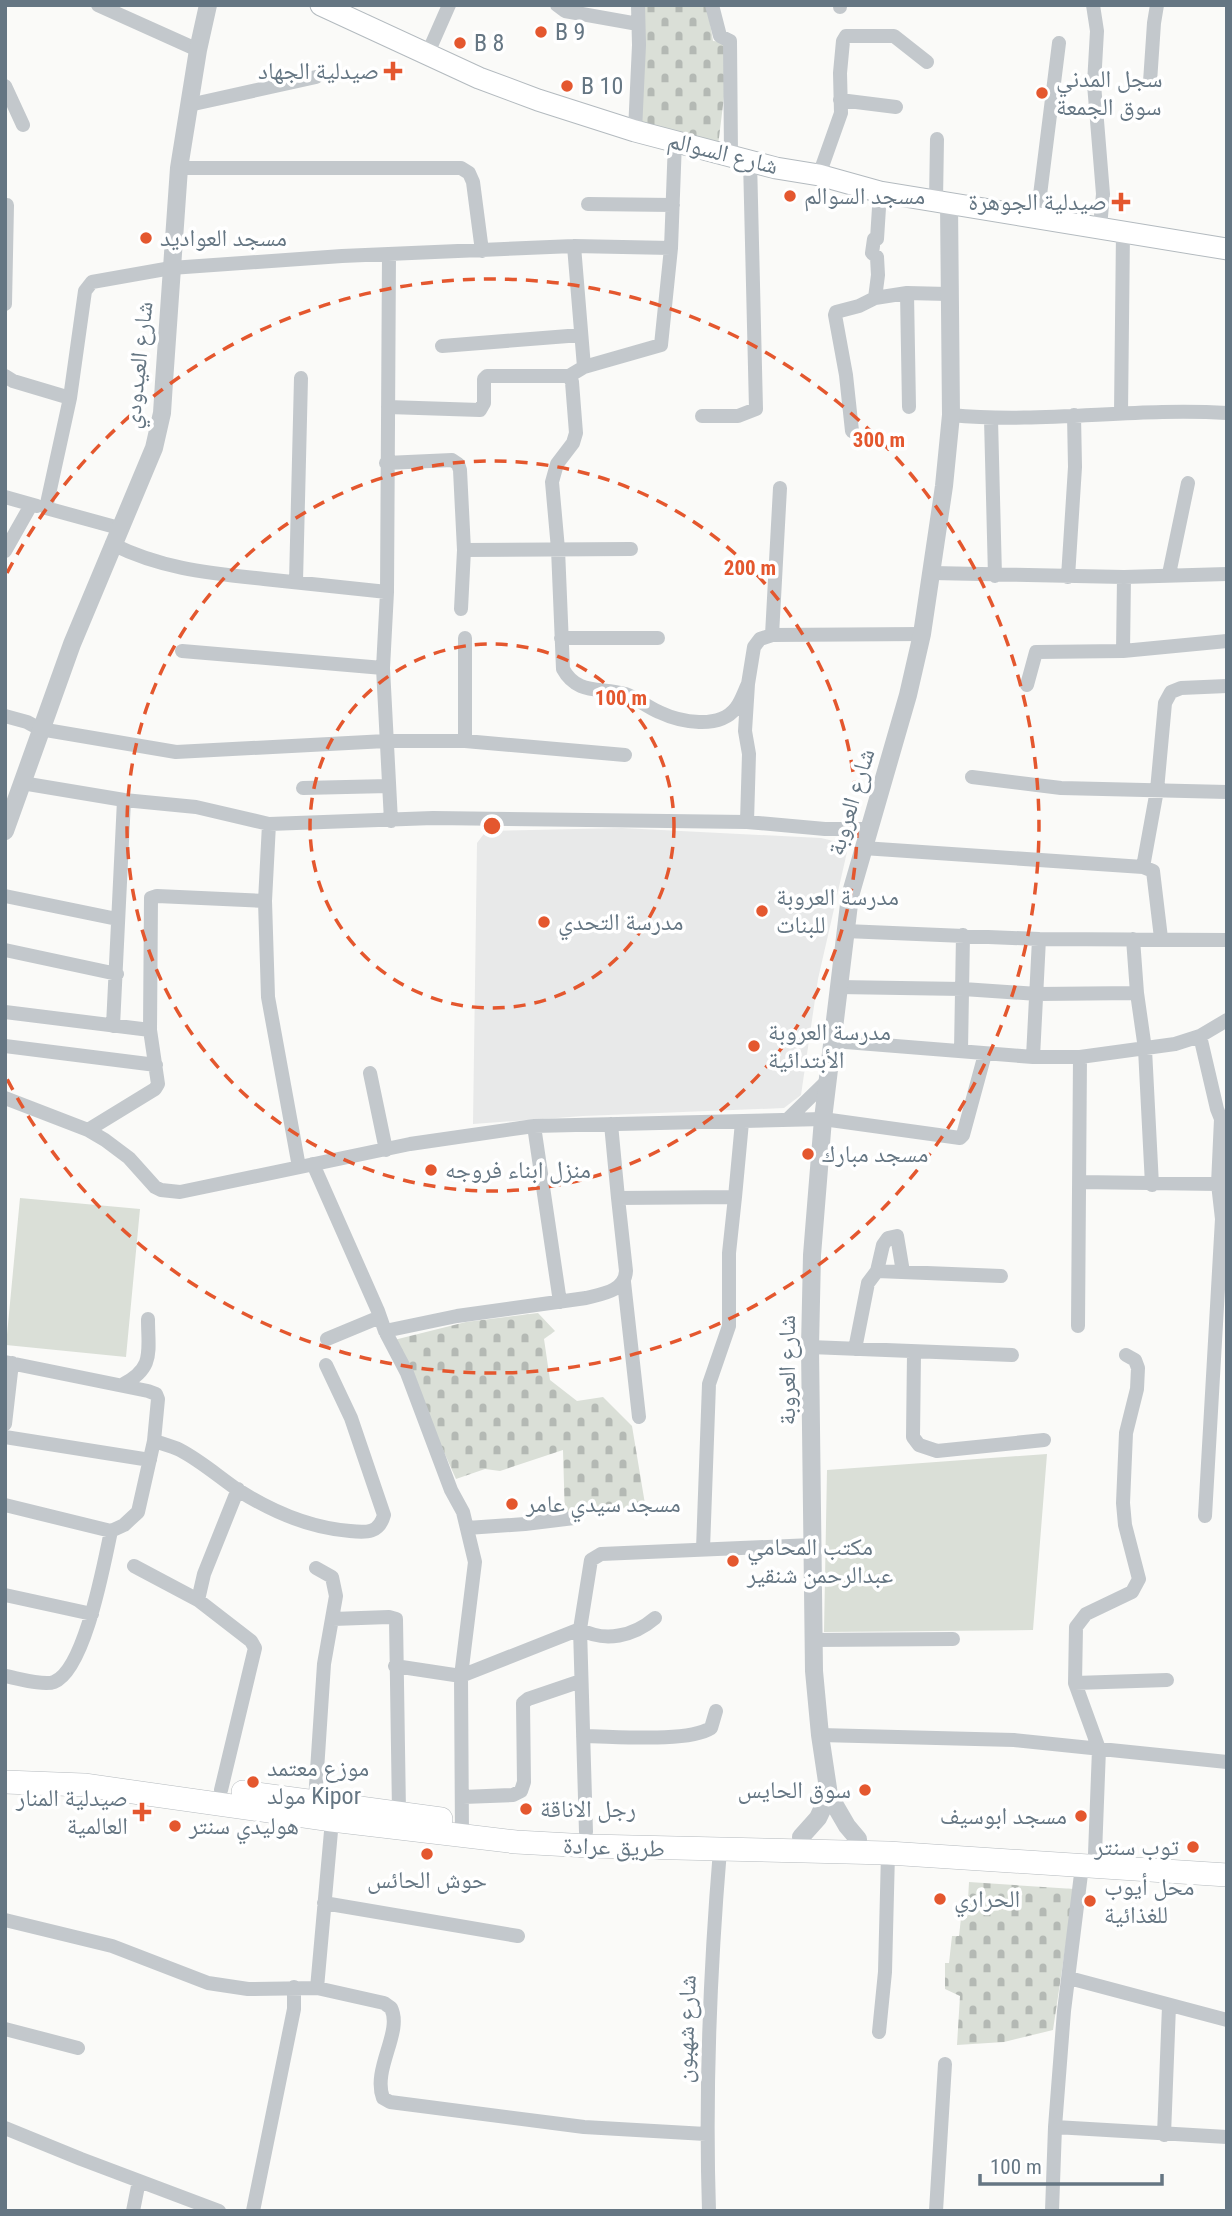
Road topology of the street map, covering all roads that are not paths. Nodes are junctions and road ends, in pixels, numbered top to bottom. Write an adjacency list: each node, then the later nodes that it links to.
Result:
1 (98, 5): 12 (street)
2 (208, 5): 12 (street, شارع العيدودي)
3 (321, 5): 13 (main road, شارع السوالم)
4 (449, 5): 13 (street)
5 (557, 5): 10 (street)
6 (638, 5): 10 (street)
7 (712, 5): 25 (street)
8 (1093, 5): 34 (street)
9 (1157, 5): 16 (street)
10 (638, 24): 22 (street)
11 (1059, 43): 33 (street)
12 (198, 50): 19 (street, شارع العيدودي)
13 (427, 55): 22 (main road, شارع السوالم)
14 (927, 62): 18 (street)
15 (316, 77): 19 (street)
16 (1150, 82)
17 (5, 86): 21 (street)
18 (840, 100): 20 (street); 27 (street)
19 (189, 106): 26 (street, شارع العيدودي)
20 (896, 107)
21 (23, 125)
22 (635, 131): 24 (main road, شارع السوالم)
23 (937, 139): 29 (street)
24 (675, 141): 25 (main road, شارع السوالم); 32 (street)
25 (740, 158): 27 (main road, شارع السوالم); 59 (street)
26 (179, 168): 39 (street); 41 (street, شارع العيدودي)
27 (819, 175): 28 (main road, شارع السوالم)
28 (880, 191): 29 (main road, شارع السوالم); 44 (street)
29 (942, 202): 33 (main road, شارع السوالم); 43 (street, شارع العروبة)
30 (588, 204): 32 (street)
31 (7, 205): 45 (street)
32 (673, 205): 37 (street)
33 (1037, 219): 34 (main road, شارع السوالم)
34 (1100, 227): 35 (main road, شارع السوالم)
35 (1123, 231): 38 (main road, شارع السوالم); 55 (street)
36 (573, 246): 37 (street); 39 (street); 46 (street)
37 (671, 248): 48 (street)
38 (1227, 249)
39 (482, 251): 40 (street)
40 (389, 254): 41 (street); 53 (street)
41 (171, 268): 52 (street); 68 (street, شارع العيدودي)
42 (907, 293): 43 (street); 44 (street); 54 (street)
43 (948, 295): 57 (street, شارع العروبة)
44 (875, 298): 61 (street)
45 (5, 304)
46 (581, 335): 47 (street); 48 (street)
47 (442, 346)
48 (584, 367): 50 (street)
49 (5, 376): 52 (street)
50 (569, 376): 53 (street); 69 (street)
51 (301, 378): 79 (street)
52 (70, 398): 67 (street)
53 (388, 407): 62 (street)
54 (909, 407)
55 (1121, 413): 56 (street); 58 (street)
56 (1227, 413)
57 (951, 415): 60 (street); 73 (street, شارع العروبة)
58 (1074, 415): 60 (street); 77 (street)
59 (702, 416)
60 (991, 419): 76 (street)
61 (852, 431)
62 (386, 463): 71 (street); 80 (street)
63 (1188, 483): 74 (street)
64 (780, 488): 83 (street)
65 (5, 497): 66 (street)
66 (31, 505): 67 (street); 72 (street)
67 (46, 509): 68 (street)
68 (116, 536): 79 (street); 95 (street, شارع العيدودي)
69 (558, 549): 70 (street); 71 (street); 85 (street)
70 (631, 549)
71 (464, 550): 81 (street)
72 (5, 551)
73 (932, 573): 76 (street); 82 (street, شارع العروبة)
74 (1169, 574): 75 (street); 78 (street)
75 (1227, 574)
76 (995, 576): 77 (street)
77 (1068, 577): 78 (street)
78 (1124, 577): 89 (street)
79 (296, 582): 80 (street)
80 (387, 592): 90 (street)
81 (461, 609)
82 (922, 634): 83 (street); 109 (street, شارع العروبة)
83 (772, 635): 91 (street)
84 (465, 638): 97 (street)
85 (561, 638): 86 (street); 91 (street)
86 (658, 638)
87 (1227, 641): 89 (street)
88 (182, 651): 90 (street)
89 (1123, 651): 92 (street)
90 (383, 668): 96 (street)
91 (748, 684): 107 (street)
92 (1027, 685)
93 (1227, 686): 103 (street)
94 (5, 716): 95 (street)
95 (40, 729): 96 (street); 100 (street, شارع العيدودي)
96 (386, 741): 97 (street); 101 (street)
97 (465, 741): 98 (street)
98 (625, 755)
99 (972, 778): 103 (street)
100 (22, 783): 105 (street); 110 (street, شارع العيدودي)
101 (389, 786): 102 (street); 106 (street)
102 (303, 788)
103 (1157, 790): 104 (street); 112 (street)
104 (1227, 792)
105 (124, 800): 108 (street); 115 (street)
106 (391, 821): 107 (street); 108 (street)
107 (747, 822): 109 (street)
108 (269, 824): 114 (street)
109 (869, 829): 111 (street, شارع العروبة)
110 (5, 831)
111 (863, 848): 112 (street); 116 (street, شارع العروبة)
112 (1143, 867): 118 (street)
113 (5, 896): 115 (street)
114 (265, 901): 131 (street); 152 (street)
115 (117, 919): 123 (street)
116 (845, 931): 117 (street); 124 (street, شارع العروبة)
117 (963, 936): 119 (street); 125 (street)
118 (1161, 938): 120 (street); 121 (street)
119 (1040, 939): 120 (street); 127 (street)
120 (1133, 939): 126 (street)
121 (1227, 940)
122 (5, 950): 123 (street)
123 (117, 974): 130 (street)
124 (838, 987): 125 (street); 133 (street, شارع العروبة)
125 (963, 989): 127 (street); 135 (street)
126 (1137, 993): 127 (street); 136 (street)
127 (1038, 994): 138 (street)
128 (5, 1012): 130 (street)
129 (1227, 1020): 132 (street)
130 (113, 1026): 131 (street)
131 (150, 1030): 140 (street)
132 (1200, 1036): 136 (street); 144 (street)
133 (832, 1041): 135 (street); 142 (street, شارع العروبة)
134 (5, 1046): 140 (street)
135 (961, 1049): 137 (street)
136 (1145, 1049): 139 (street); 155 (street)
137 (985, 1054): 138 (street); 146 (street)
138 (1033, 1057): 139 (street)
139 (1080, 1057): 153 (street)
140 (156, 1065): 150 (street)
141 (370, 1073): 151 (street)
142 (828, 1080): 145 (street); 146 (street, شارع العروبة)
143 (5, 1098): 150 (street)
144 (1224, 1118): 154 (street)
145 (788, 1119): 146 (street); 147 (street)
146 (823, 1119): 168 (street, شارع العروبة)
147 (742, 1122): 148 (street); 157 (street)
148 (611, 1124): 149 (street); 156 (street)
149 (534, 1126): 151 (street); 163 (street)
150 (88, 1130): 152 (street)
151 (386, 1150): 152 (street)
152 (306, 1166): 165 (street)
153 (1080, 1182): 155 (street); 166 (street)
154 (1218, 1184): 155 (street); 158 (street)
155 (1152, 1185)
156 (618, 1198): 157 (street); 162 (street)
157 (735, 1198): 189 (street)
158 (1224, 1221): 184 (street)
159 (877, 1271): 160 (street); 160 (street); 169 (street)
160 (903, 1272): 161 (street)
161 (1001, 1276)
162 (624, 1282): 163 (street); 176 (street)
163 (560, 1302): 165 (street)
164 (148, 1319): 175 (street)
165 (383, 1324): 167 (street); 186 (street)
166 (1078, 1326)
167 (327, 1339)
168 (810, 1348): 169 (street); 188 (street, شارع العروبة)
169 (855, 1349): 170 (street)
170 (914, 1353): 172 (street); 179 (street)
171 (1126, 1354): 205 (street)
172 (1012, 1355)
173 (9, 1363): 175 (street); 177 (street)
174 (326, 1366): 182 (street)
175 (122, 1385): 180 (street)
176 (639, 1418)
177 (5, 1424)
178 (5, 1437): 181 (street)
179 (1044, 1440)
180 (154, 1441): 181 (street); 182 (street)
181 (150, 1460): 187 (street)
182 (238, 1489): 193 (street)
183 (5, 1506): 187 (street)
184 (1205, 1516)
185 (574, 1518): 186 (street)
186 (467, 1528): 202 (street)
187 (111, 1531): 194 (street)
188 (812, 1545): 189 (street); 199 (street, شارع العروبة)
189 (703, 1549): 197 (street)
190 (134, 1566): 193 (street)
191 (316, 1568): 196 (street)
192 (5, 1595): 194 (street)
193 (198, 1600): 213 (street)
194 (92, 1614): 201 (street)
195 (655, 1618): 197 (street)
196 (332, 1619): 200 (street); 216 (street)
197 (580, 1629): 202 (street); 204 (street)
198 (953, 1639): 199 (street)
199 (814, 1640): 207 (street, شارع العروبة)
200 (395, 1667): 202 (street); 217 (street)
201 (5, 1676)
202 (461, 1676): 215 (street)
203 (1167, 1680): 205 (street)
204 (581, 1681): 208 (street); 215 (street)
205 (1075, 1683): 209 (street)
206 (716, 1711): 208 (street)
207 (820, 1735): 209 (street); 214 (street, شارع العروبة)
208 (583, 1736): 220 (street)
209 (1099, 1749): 210 (street); 225 (street)
210 (1227, 1762)
211 (5, 1768): 213 (main road, طريق عرادة)
212 (5, 1782): 218 (main road, طريق عرادة)
213 (222, 1790): 216 (main road, طريق عرادة)
214 (829, 1795): 221 (street); 222 (street, شارع العروبة)
215 (463, 1797): 219 (street)
216 (315, 1801): 217 (main road, طريق عرادة)
217 (399, 1812): 219 (main road, طريق عرادة)
218 (332, 1820): 219 (main road, طريق عرادة); 228 (street)
219 (462, 1829): 220 (main road, طريق عرادة); 223 (main road, طريق عرادة)
220 (586, 1832): 221 (main road, طريق عرادة)
221 (801, 1837): 222 (main road, طريق عرادة)
222 (858, 1839): 225 (main road, طريق عرادة)
223 (720, 1850): 224 (main road, طريق عرادة); 242 (street, شارع شهبون)
224 (888, 1853): 225 (main road, طريق عرادة); 237 (street)
225 (1089, 1860): 226 (main road, طريق عرادة); 227 (main road, طريق عرادة); 231 (street)
226 (1227, 1862)
227 (1227, 1875)
228 (324, 1903): 230 (street); 233 (street)
229 (5, 1920): 232 (street)
230 (518, 1936)
231 (1069, 1978): 234 (street); 240 (street)
232 (294, 1987): 233 (street); 248 (street)
233 (317, 1988): 242 (street)
234 (1169, 2006): 235 (street); 243 (street)
235 (1227, 2020)
236 (5, 2029): 238 (street)
237 (879, 2032)
238 (78, 2048)
239 (945, 2064): 250 (street)
240 (1055, 2127): 243 (street); 251 (street)
241 (5, 2128): 245 (street)
242 (706, 2134): 249 (street, شارع شهبون)
243 (1164, 2135): 244 (street)
244 (1227, 2137)
245 (139, 2181): 246 (street); 247 (street)
246 (134, 2211)
247 (219, 2211)
248 (253, 2211)
249 (709, 2211)
250 (936, 2211)
251 (1052, 2211)

